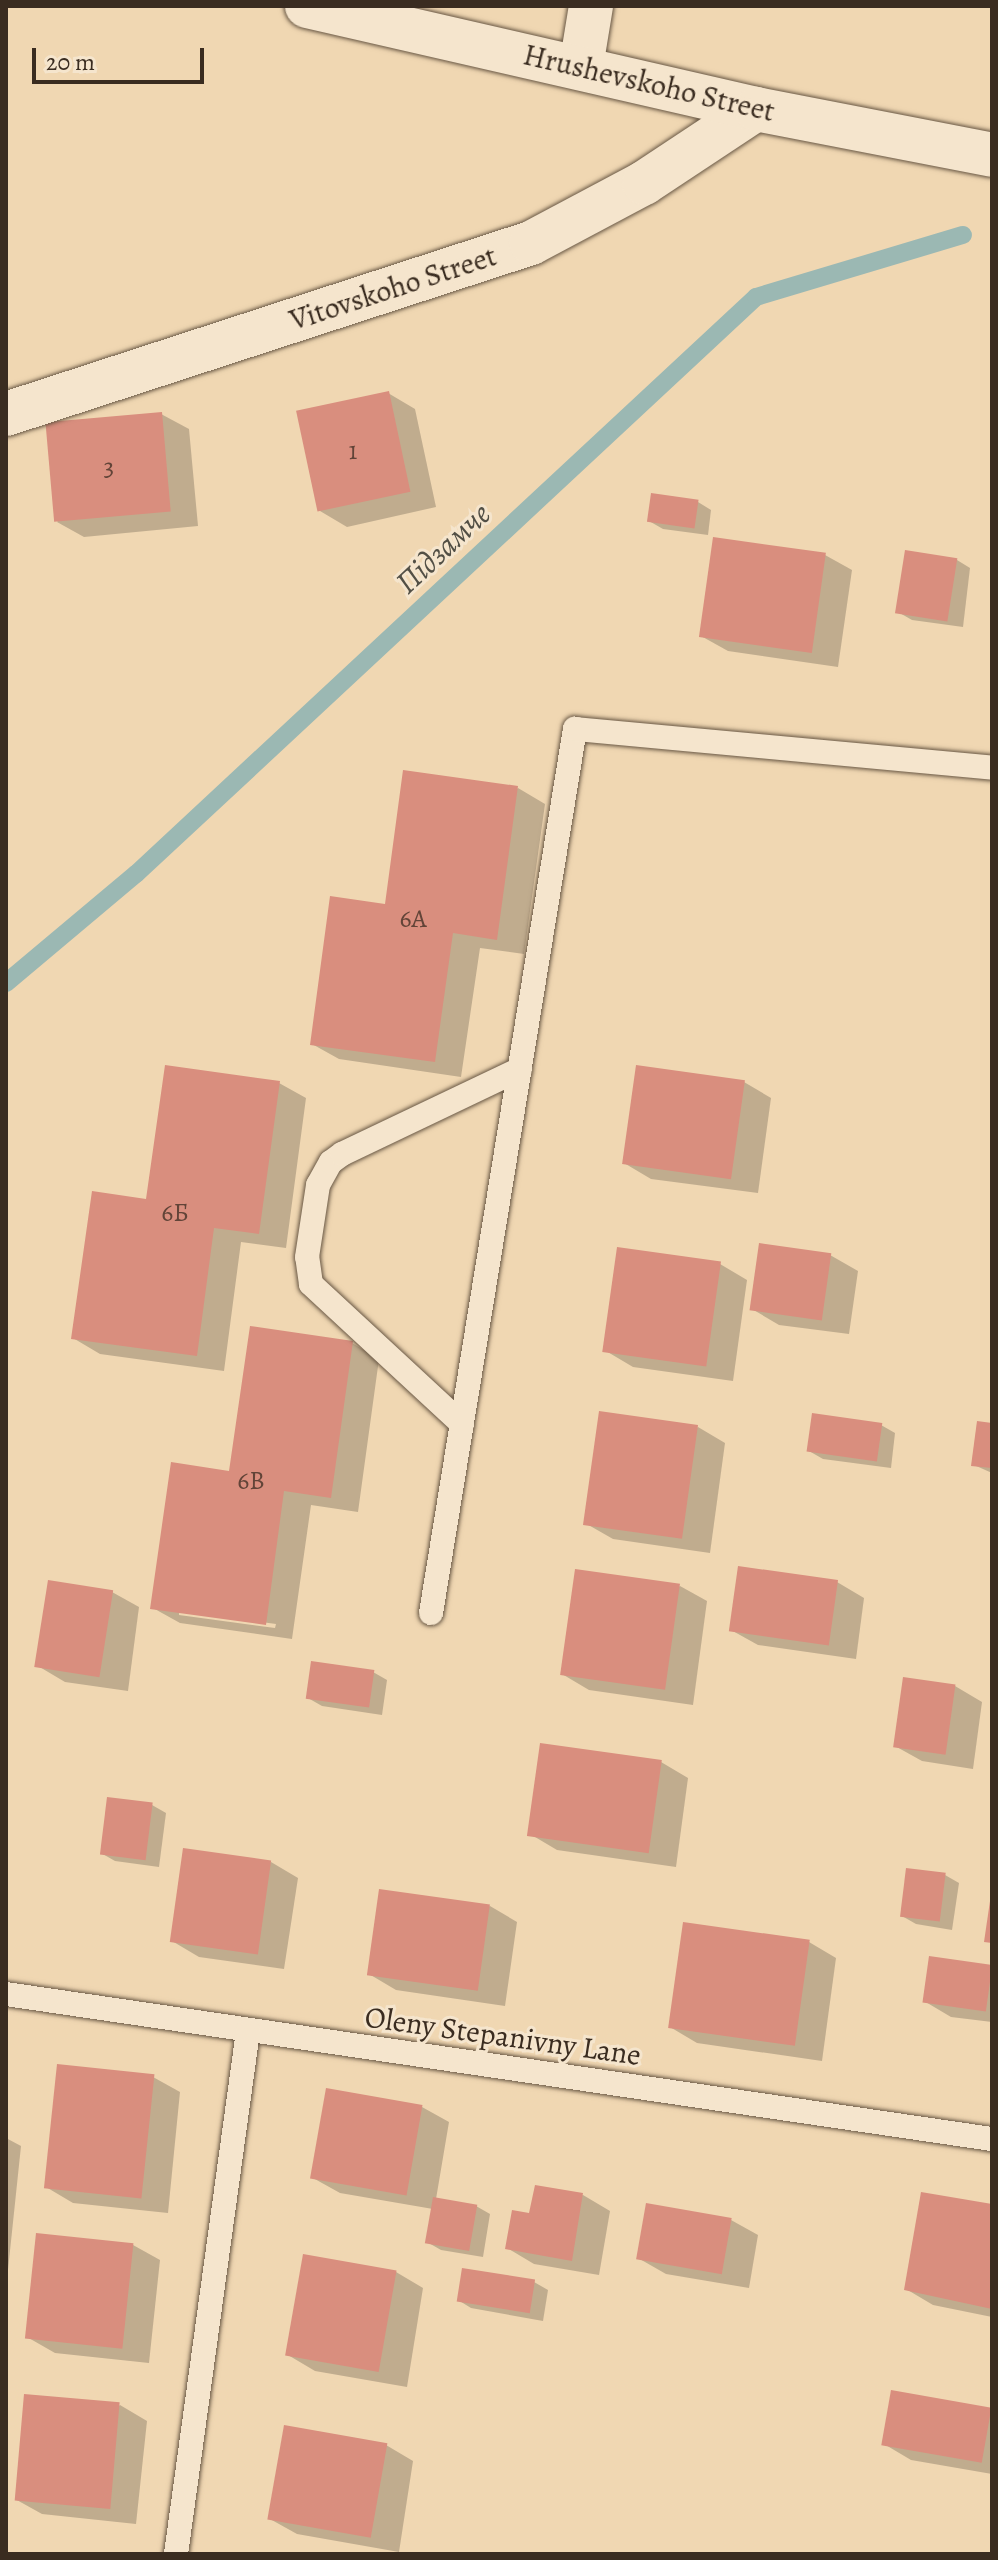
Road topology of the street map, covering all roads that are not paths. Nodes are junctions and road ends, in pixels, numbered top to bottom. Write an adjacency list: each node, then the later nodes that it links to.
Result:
1 (307, 6): 3 (street, Hrushevskoho Street)
2 (591, 6): 3 (street)
3 (581, 67): 4 (street, Hrushevskoho Street)
4 (756, 109): 5 (street, Hrushevskoho Street); 6 (street, Vitovskoho Street)
5 (992, 155)
6 (6, 414)
7 (992, 768): 8 (lane)
8 (520, 1069): 9 (lane); 9 (lane)
9 (462, 1424): 10 (lane)
10 (431, 1613)
11 (6, 1994): 12 (lane, Oleny Stepanivny Lane)
12 (248, 2031): 13 (lane, Oleny Stepanivny Lane); 14 (lane)
13 (992, 2139)
14 (176, 2554)

